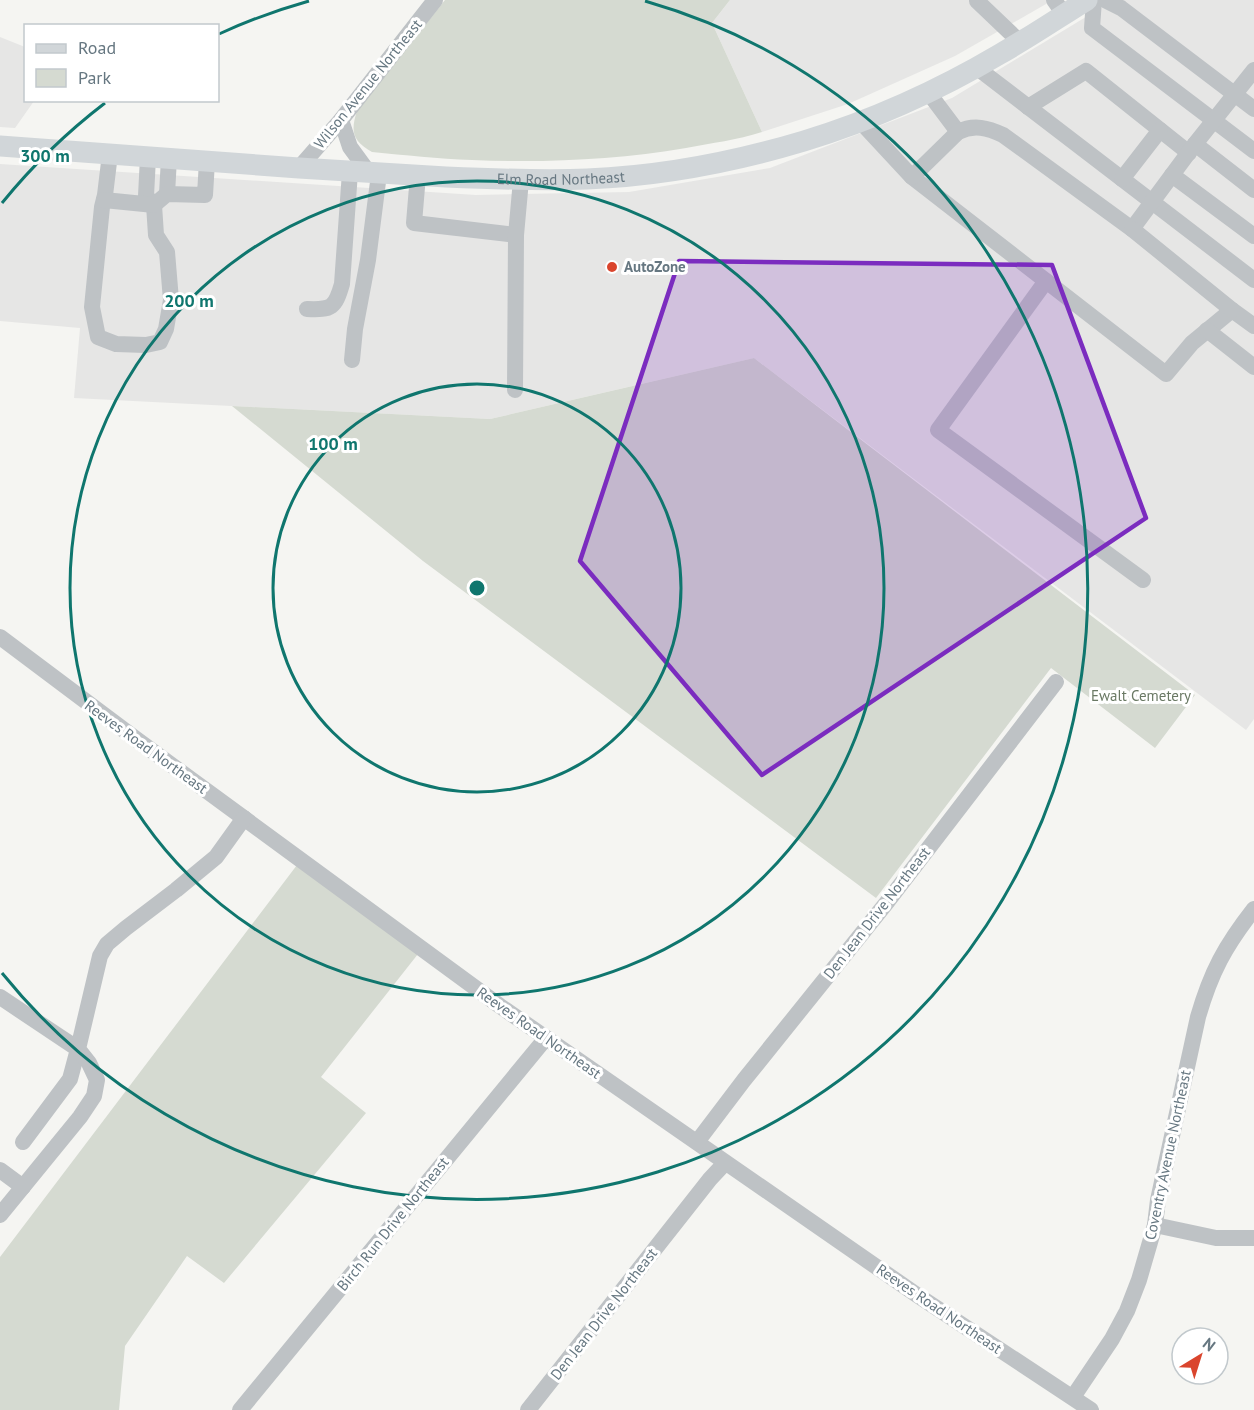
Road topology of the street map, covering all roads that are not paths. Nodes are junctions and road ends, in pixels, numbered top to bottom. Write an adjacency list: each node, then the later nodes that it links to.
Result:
1 (435, 0): 14 (street, Wilson Avenue Northeast)
2 (1087, 0): 6 (main road, Elm Road Northeast)
3 (1094, 0): 15 (street)
4 (1105, 0): 11 (street)
5 (978, 1): 7 (street)
6 (1059, 7): 7 (main road, Elm Road Northeast)
7 (1020, 42): 8 (main road, Elm Road Northeast)
8 (976, 67): 10 (main road, Elm Road Northeast); 12 (street)
9 (1254, 70): 11 (street)
10 (928, 92): 16 (main road, Elm Road Northeast); 18 (street)
11 (1235, 94): 13 (street); 15 (street)
12 (1028, 107): 17 (street); 31 (street)
13 (1254, 109)
14 (341, 120): 26 (street, Wilson Avenue Northeast); 27 (street)
15 (1214, 120): 20 (street); 21 (street)
16 (860, 121): 30 (street); 32 (main road, Elm Road Northeast)
17 (1160, 130): 20 (street); 31 (street)
18 (958, 132): 30 (street); 37 (street)
19 (0, 146): 22 (main road, Elm Road Northeast)
20 (1192, 149): 28 (street); 33 (street)
21 (1254, 151)
22 (110, 154): 23 (main road, Elm Road Northeast); 34 (street)
23 (148, 157): 24 (main road, Elm Road Northeast); 35 (street)
24 (170, 159): 25 (main road, Elm Road Northeast); 35 (street)
25 (207, 161): 26 (main road, Elm Road Northeast); 35 (street)
26 (299, 168): 27 (main road, Elm Road Northeast)
27 (366, 173): 29 (main road, Elm Road Northeast); 42 (street); 46 (street)
28 (1172, 175): 36 (street); 39 (street)
29 (418, 176): 32 (main road, Elm Road Northeast); 38 (street)
30 (912, 177): 41 (street)
31 (1122, 179): 36 (street)
32 (521, 180): 38 (street)
33 (1254, 190)
34 (104, 200): 35 (street); 35 (street)
35 (161, 200)
36 (1152, 202): 37 (street); 40 (street)
37 (1132, 229): 43 (street)
38 (516, 235): 48 (street)
39 (1254, 236)
40 (1254, 280)
41 (1046, 281): 45 (street); 49 (street)
42 (308, 309)
43 (1232, 310): 44 (street); 45 (street)
44 (1254, 326)
45 (1207, 330): 47 (street)
46 (352, 360)
47 (1254, 367)
48 (515, 390)
49 (1143, 580)
50 (0, 637): 52 (street, Reeves Road Northeast)
51 (1056, 682): 58 (street, Den Jean Drive Northeast)
52 (244, 818): 55 (street, Reeves Road Northeast); 56 (street)
53 (1254, 909): 63 (street, Coventry Avenue Northeast)
54 (0, 997): 56 (street)
55 (546, 1038): 58 (street, Reeves Road Northeast); 66 (street, Birch Run Drive Northeast)
56 (78, 1049): 57 (street); 61 (street)
57 (23, 1142)
58 (697, 1142): 59 (street, Reeves Road Northeast)
59 (725, 1163): 65 (street, Reeves Road Northeast); 67 (street, Den Jean Drive Northeast)
60 (0, 1170): 61 (street)
61 (23, 1187): 62 (street)
62 (0, 1215)
63 (1155, 1225): 64 (street); 65 (street, Coventry Avenue Northeast)
64 (1254, 1238)
65 (1073, 1397): 68 (street, Reeves Road Northeast)
66 (240, 1410)
67 (528, 1410)
68 (1090, 1410)

